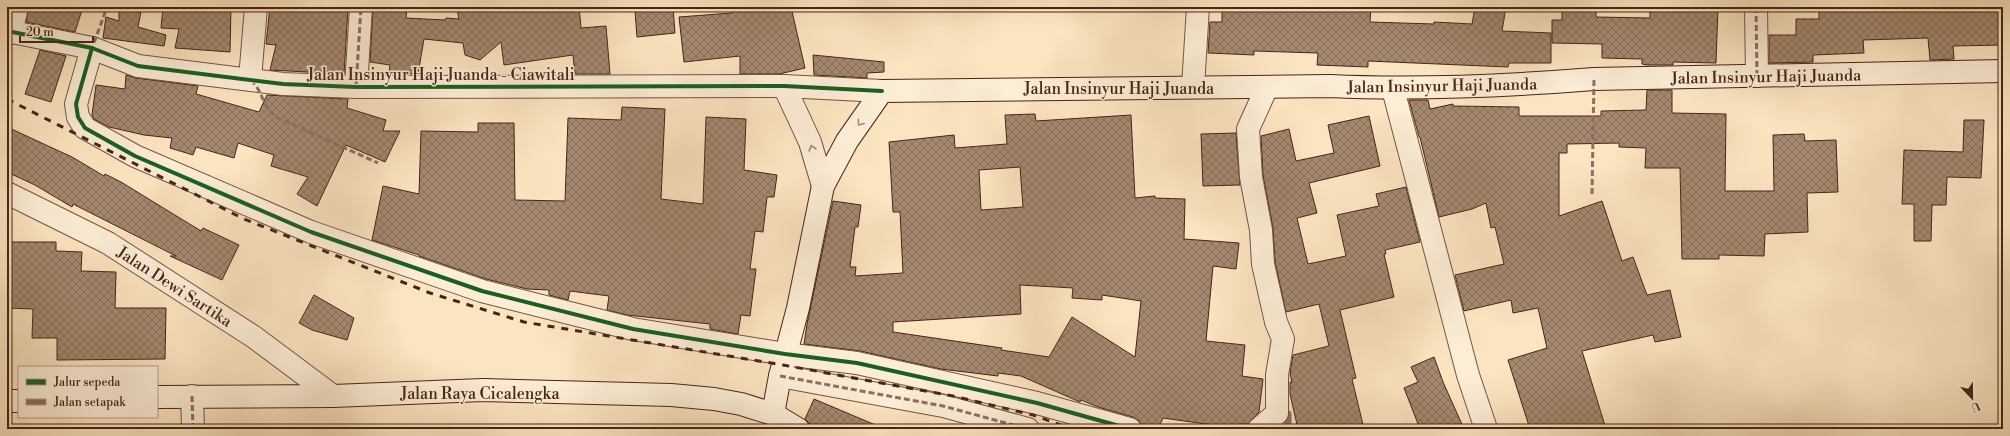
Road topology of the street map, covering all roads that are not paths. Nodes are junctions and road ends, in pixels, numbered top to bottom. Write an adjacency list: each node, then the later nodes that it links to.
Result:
1 (17, 7): 6 (street)
2 (256, 7): 10 (street)
3 (361, 7): 12 (street)
4 (1198, 7): 14 (street)
5 (1756, 7): 9 (street)
6 (9, 32): 7 (street, Jalan Insinyur Haji Juanda - Ciawitali)
7 (92, 48): 10 (street, Jalan Insinyur Haji Juanda - Ciawitali); 19 (street)
8 (2003, 71): 9 (street, Jalan Insinyur Haji Juanda)
9 (1757, 76): 15 (street, Jalan Insinyur Haji Juanda)
10 (250, 79): 12 (street, Jalan Insinyur Haji Juanda - Ciawitali)
11 (784, 86): 12 (street, Jalan Insinyur Haji Juanda - Ciawitali); 16 (street, Jalan Insinyur Haji Juanda - Ciawitali); 17 (street, one-way to 11)
12 (356, 87)
13 (1267, 87): 14 (street, Jalan Insinyur Haji Juanda); 15 (street, Jalan Insinyur Haji Juanda); 31 (street)
14 (1193, 88): 16 (street, Jalan Insinyur Haji Juanda)
15 (1393, 89): 32 (street)
16 (882, 91): 17 (street, one-way to 17)
17 (822, 186): 19 (street)
18 (7, 193): 22 (street, Jalan Dewi Sartika)
19 (786, 354): 20 (street); 30 (street)
20 (780, 376): 26 (street); 29 (street)
21 (192, 396): 22 (street, Jalan Raya Cicalengka); 23 (street, Jalan Raya Cicalengka); 27 (street)
22 (333, 396): 26 (street, Jalan Raya Cicalengka)
23 (158, 397)
24 (18, 401): 25 (street)
25 (7, 402)
26 (773, 414): 28 (street, Jalan Raya Cicalengka)
27 (193, 429)
28 (798, 429)
29 (1028, 429)
30 (1130, 429)
31 (1259, 429)
32 (1486, 429)

